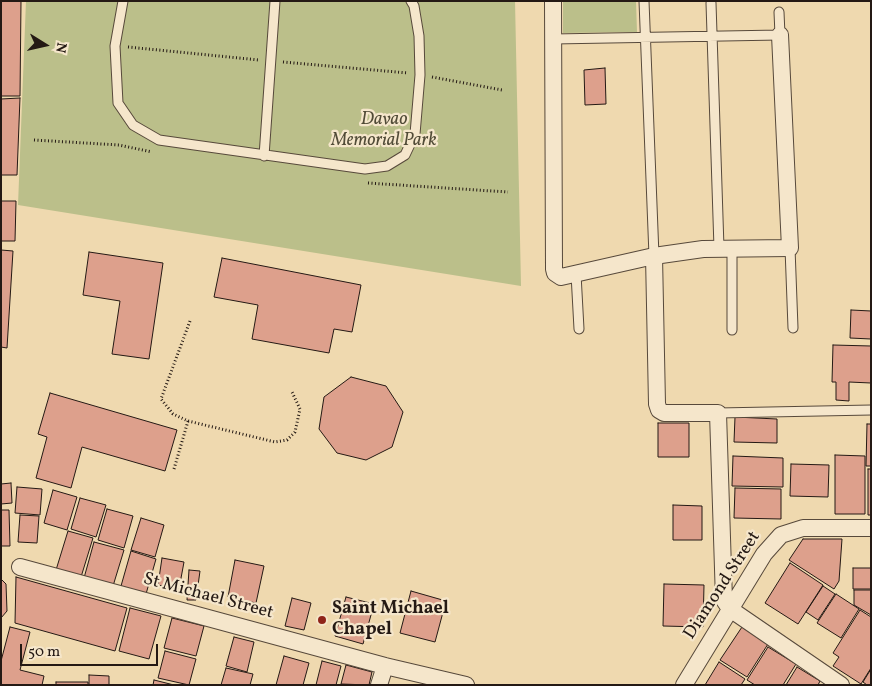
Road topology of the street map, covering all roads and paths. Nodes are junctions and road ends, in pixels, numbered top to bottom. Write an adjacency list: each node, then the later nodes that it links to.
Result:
1 (123, 1): 12 (lane)
2 (276, 1): 13 (lane)
3 (412, 1): 14 (lane)
4 (553, 1): 11 (street)
5 (644, 1): 10 (lane)
6 (711, 3): 9 (lane)
7 (779, 12): 8 (lane)
8 (780, 35): 9 (lane); 18 (street)
9 (712, 36): 10 (lane); 17 (lane)
10 (645, 37): 11 (lane); 19 (lane)
11 (553, 39): 20 (street)
12 (115, 46): 13 (path); 16 (lane)
13 (271, 61): 14 (path); 16 (lane)
14 (420, 74): 15 (path); 16 (lane)
15 (502, 90)
16 (264, 156)
17 (726, 248): 18 (street); 19 (street); 24 (lane)
18 (790, 248): 22 (lane)
19 (654, 256): 20 (street); 27 (street)
20 (576, 274): 23 (lane)
21 (190, 320): 28 (path)
22 (793, 328)
23 (578, 329)
24 (732, 330)
25 (292, 392): 28 (path)
26 (871, 410): 27 (lane)
27 (718, 413): 32 (street)
28 (188, 422): 29 (path)
29 (174, 469)
30 (871, 528): 32 (street, Diamond Street)
31 (20, 566): 33 (street, St Michael Street)
32 (730, 609): 36 (street, Diamond Street); 37 (street)
33 (385, 666): 34 (street); 35 (street, St Michael Street)
34 (380, 685)
35 (466, 685)
36 (684, 685)
37 (841, 685)

